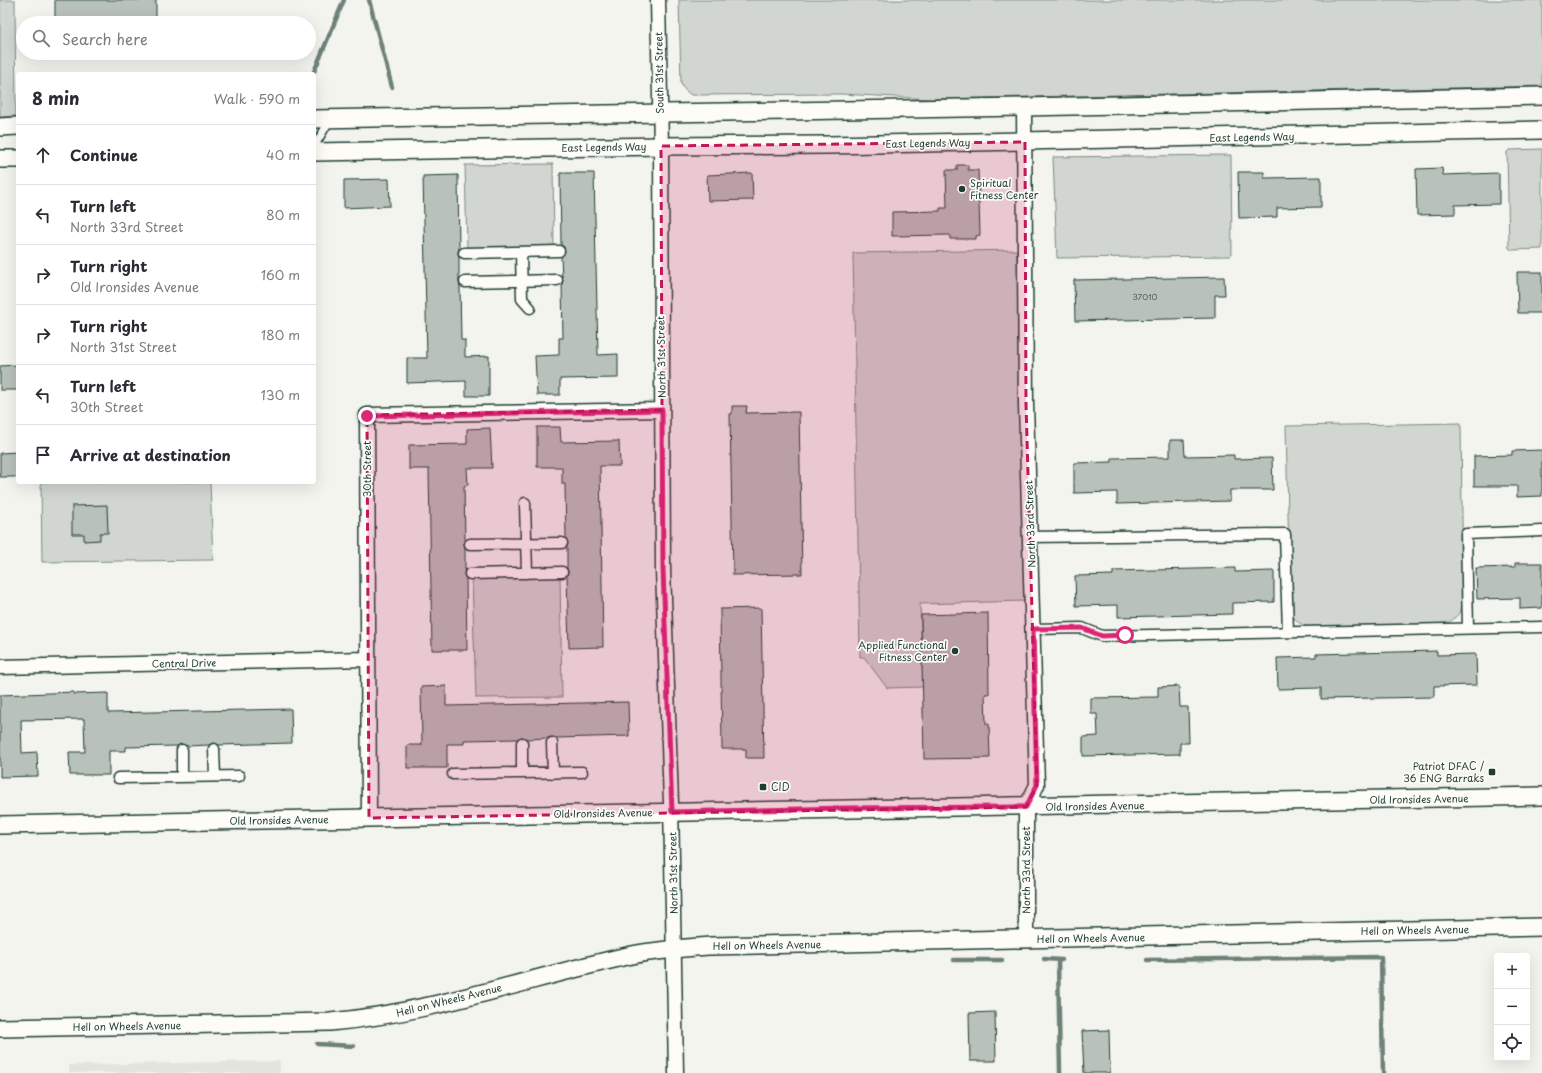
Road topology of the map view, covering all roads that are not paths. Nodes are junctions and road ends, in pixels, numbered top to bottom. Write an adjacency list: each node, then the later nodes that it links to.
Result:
1 (658, 0): 4 (street, South 31st Street)
2 (1542, 96): 3 (street)
3 (1024, 107): 4 (street); 10 (street, North 33rd Street)
4 (660, 113): 5 (street); 12 (street, South 31st Street)
5 (331, 118): 6 (street); 11 (lane)
6 (316, 119)
7 (16, 126): 8 (street)
8 (0, 127)
9 (1542, 130): 10 (street, East Legends Way)
10 (1025, 142): 12 (street, East Legends Way); 26 (street, North 33rd Street)
11 (316, 144)
12 (661, 146): 13 (street, East Legends Way); 23 (street, North 31st Street)
13 (316, 152)
14 (0, 159): 15 (street)
15 (16, 159)
16 (559, 251): 17 (street)
17 (521, 252): 18 (street); 20 (street)
18 (464, 253)
19 (557, 280): 20 (street)
20 (521, 281): 21 (street); 22 (street)
21 (465, 282)
22 (530, 308)
23 (662, 410): 37 (street, 30th Street); 53 (street, North 31st Street)
24 (525, 503): 27 (street)
25 (1542, 531): 34 (street)
26 (1030, 537): 35 (street, North 33rd Street); 36 (street)
27 (526, 543): 28 (street); 29 (street); 31 (street)
28 (562, 543)
29 (470, 544)
30 (562, 572): 31 (street)
31 (527, 573): 32 (street)
32 (470, 574)
33 (1542, 627): 34 (street)
34 (1468, 628): 36 (street)
35 (1033, 629): 36 (street); 52 (street, North 33rd Street)
36 (1288, 632)
37 (368, 659): 38 (street, Central Drive); 54 (street, 30th Street)
38 (0, 667)
39 (522, 743): 44 (street)
40 (552, 743): 45 (street)
41 (214, 749): 47 (street)
42 (182, 750): 49 (street)
43 (582, 772): 45 (street)
44 (522, 773): 45 (street); 46 (street)
45 (553, 773)
46 (453, 774)
47 (215, 776): 48 (street); 49 (street)
48 (239, 776)
49 (182, 777): 50 (street)
50 (118, 778)
51 (1542, 796): 52 (street, Old Ironsides Avenue)
52 (1026, 807): 53 (street, Old Ironsides Avenue); 57 (street, North 33rd Street)
53 (672, 812): 54 (street, Old Ironsides Avenue); 58 (street, North 31st Street)
54 (369, 818): 55 (street, Old Ironsides Avenue)
55 (0, 824)
56 (1542, 927): 57 (street, Hell on Wheels Avenue)
57 (1026, 939): 58 (street, Hell on Wheels Avenue)
58 (674, 949): 59 (street, Hell on Wheels Avenue); 60 (street, North 31st Street)
59 (0, 1028)
60 (676, 1073)

